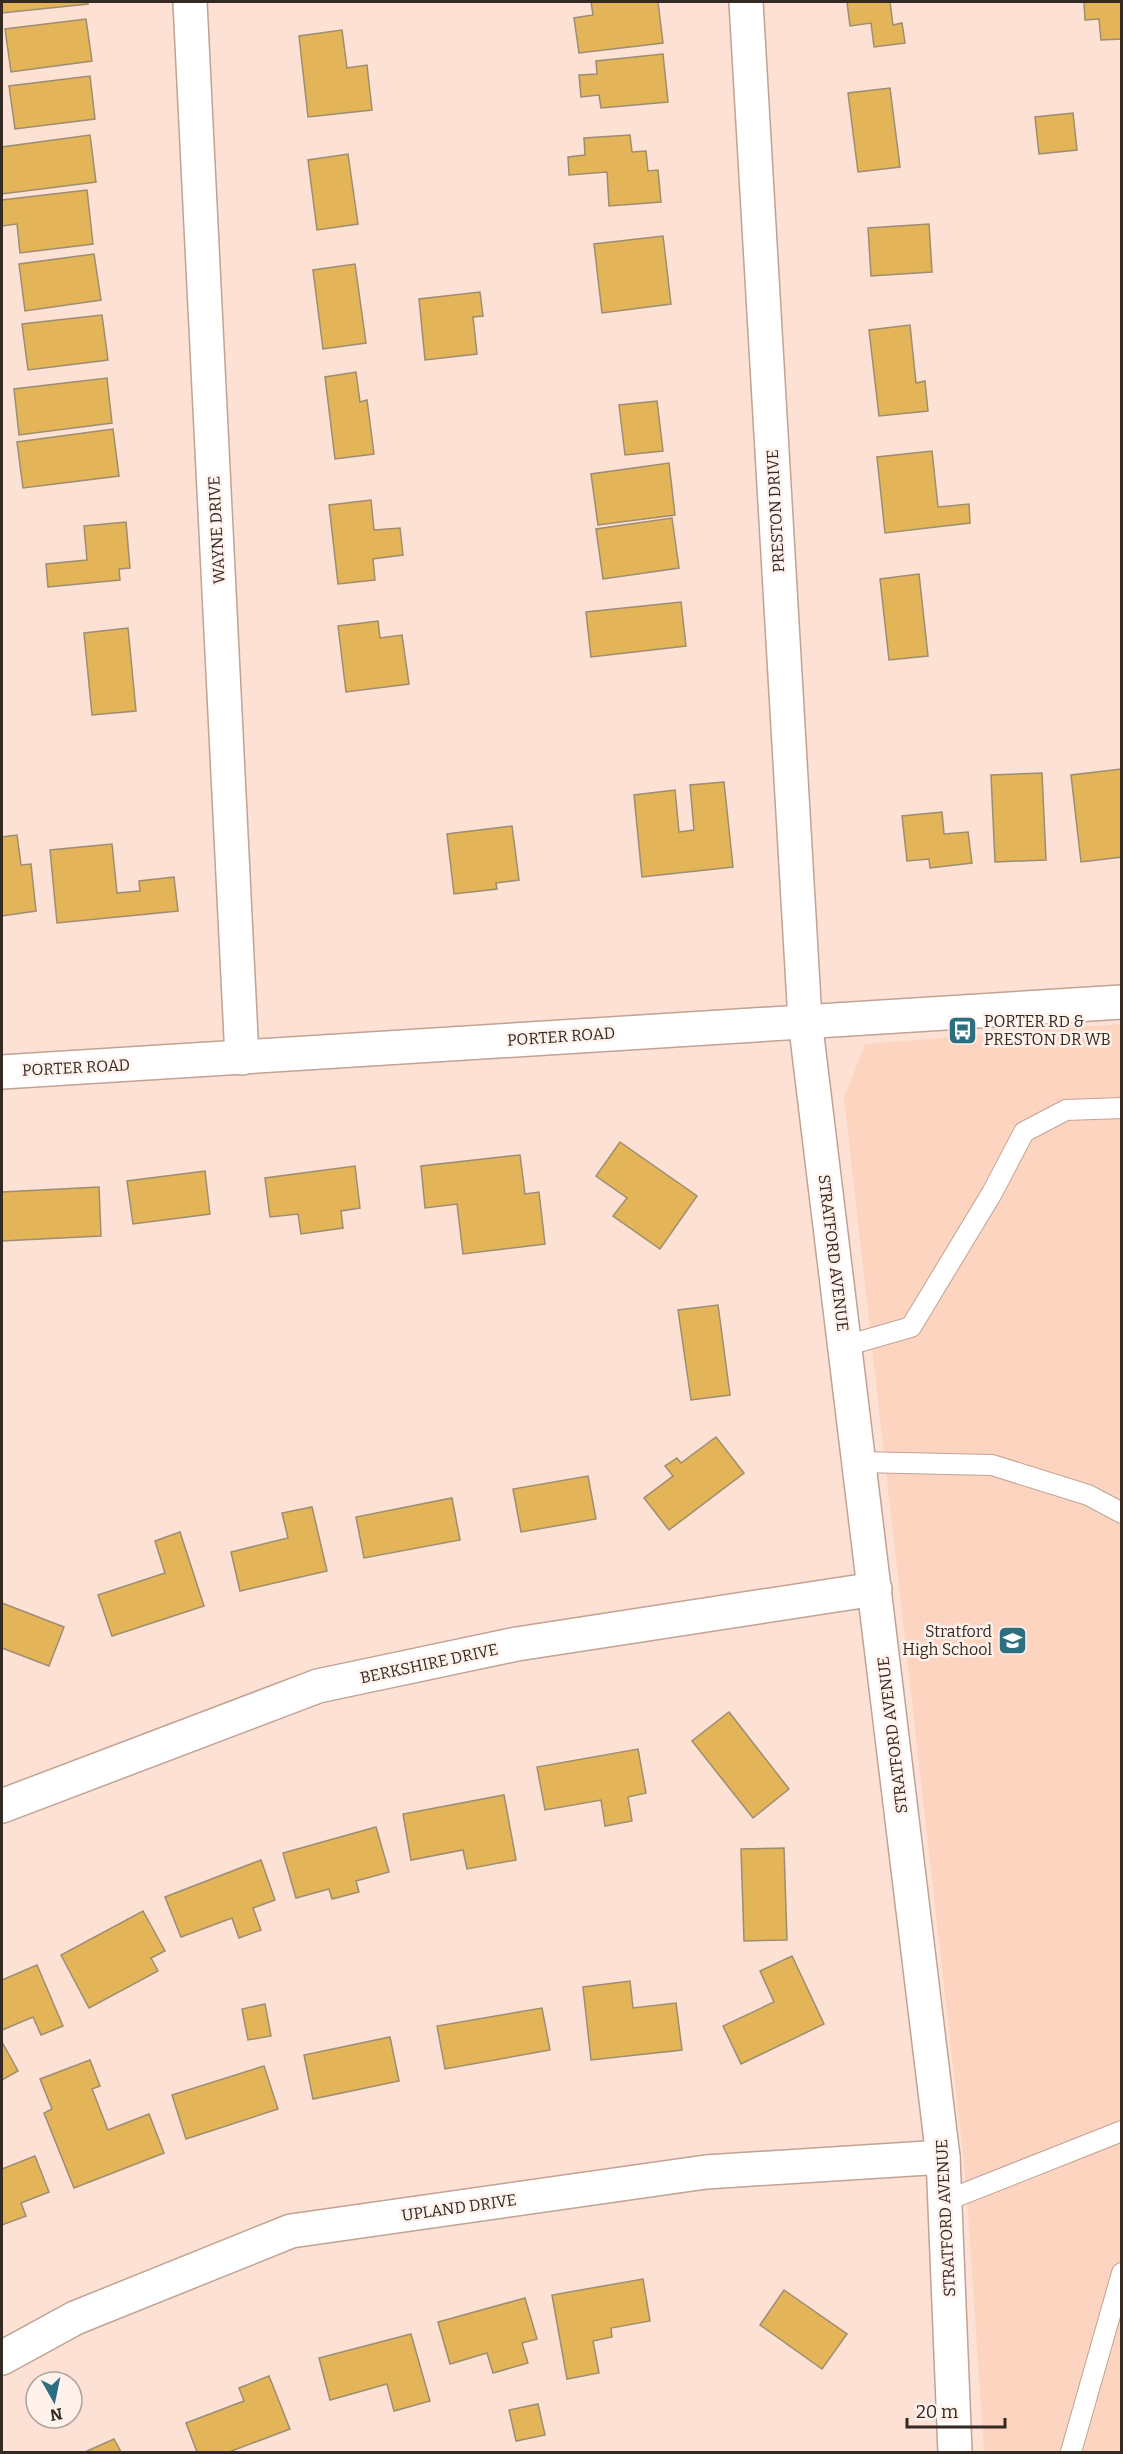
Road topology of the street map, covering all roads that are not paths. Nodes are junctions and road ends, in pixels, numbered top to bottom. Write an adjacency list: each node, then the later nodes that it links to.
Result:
1 (190, 2): 5 (street, WAYNE DRIVE)
2 (746, 2): 4 (street, PRESTON DRIVE)
3 (1122, 1002): 4 (street, PORTER ROAD)
4 (805, 1020): 5 (street, PORTER ROAD); 8 (street, STRATFORD AVENUE)
5 (242, 1058): 6 (street, PORTER ROAD)
6 (2, 1072)
7 (1122, 1108): 8 (lane)
8 (845, 1346): 9 (street, STRATFORD AVENUE)
9 (859, 1462): 10 (lane); 11 (street, STRATFORD AVENUE)
10 (1122, 1512)
11 (875, 1589): 12 (street, BERKSHIRE DRIVE); 14 (street, STRATFORD AVENUE)
12 (2, 1806)
13 (1122, 2131): 15 (lane)
14 (943, 2157): 15 (street, STRATFORD AVENUE); 17 (street, UPLAND DRIVE)
15 (945, 2201): 18 (street, STRATFORD AVENUE)
16 (1122, 2273): 19 (lane)
17 (2, 2358)
18 (955, 2452)
19 (1071, 2452)

